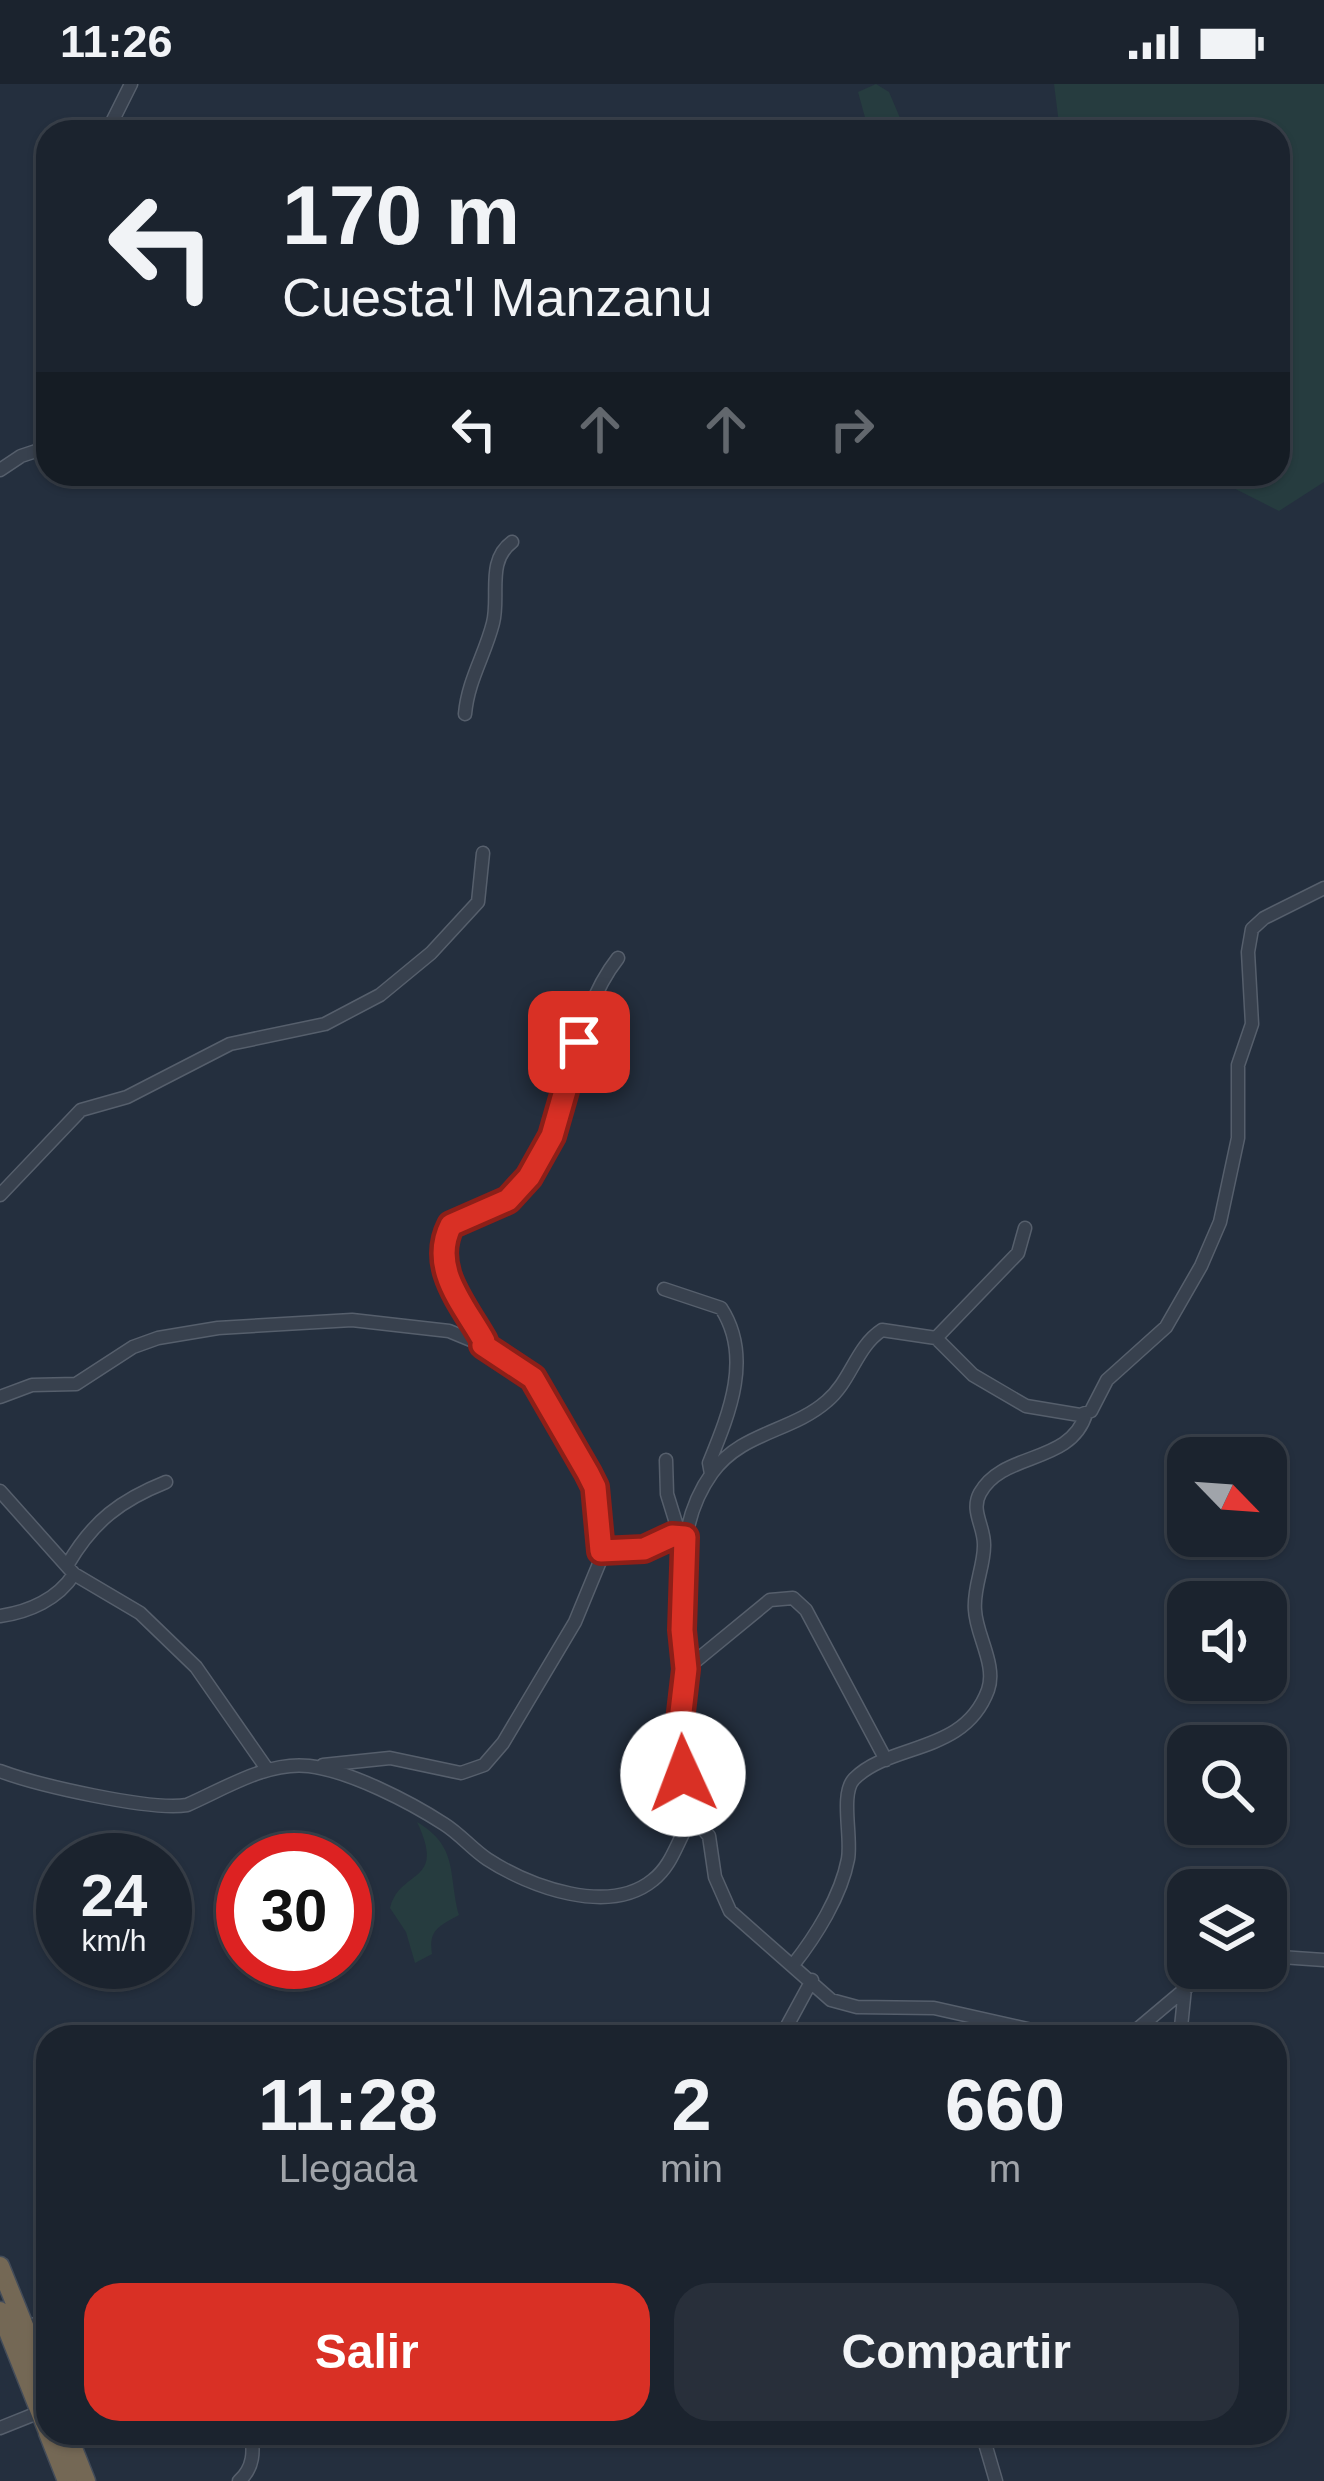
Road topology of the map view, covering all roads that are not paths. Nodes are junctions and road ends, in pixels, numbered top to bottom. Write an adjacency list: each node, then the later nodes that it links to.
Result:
1 (131, 84): 2 (street)
2 (113, 120)
3 (36, 451): 4 (street)
4 (0, 470)
5 (512, 542): 6 (street)
6 (465, 714)
7 (483, 853): 10 (street)
8 (1324, 888): 16 (street)
9 (617, 958): 14 (street)
10 (0, 1196)
11 (1025, 1228): 13 (street)
12 (664, 1289): 18 (street)
13 (935, 1338): 16 (street); 18 (street)
14 (483, 1345): 15 (street); 22 (street)
15 (0, 1397)
16 (1086, 1414): 26 (street)
17 (666, 1460): 21 (street)
18 (711, 1474): 21 (street)
19 (166, 1482): 23 (street)
20 (0, 1491): 23 (street)
21 (682, 1536): 22 (street); 25 (street)
22 (601, 1551): 27 (street)
23 (71, 1569): 24 (street); 28 (street)
24 (0, 1616)
25 (686, 1669): 26 (street); 30 (street)
26 (886, 1760): 33 (street)
27 (310, 1766): 28 (street); 30 (street)
28 (267, 1769): 29 (street)
29 (0, 1771)
30 (692, 1822): 33 (street)
31 (1287, 1957): 32 (street)
32 (1324, 1960)
33 (793, 1965): 34 (street)
34 (812, 1980): 37 (street); 38 (street)
35 (1184, 1989): 39 (street)
36 (1185, 1989): 40 (street)
37 (788, 2025)
38 (1010, 2025)
39 (1142, 2025)
40 (1181, 2025)
41 (0, 2266): 44 (highway)
42 (0, 2311): 46 (highway)
43 (36, 2323): 44 (street)
44 (25, 2327): 45 (highway)
45 (36, 2355)
46 (36, 2402)
47 (36, 2414): 48 (street)
48 (0, 2428)
49 (53, 2445): 55 (highway)
50 (72, 2445): 56 (highway)
51 (251, 2445): 54 (street)
52 (259, 2445): 54 (street)
53 (986, 2445): 58 (street)
54 (250, 2466): 57 (street)
55 (67, 2481)
56 (86, 2481)
57 (239, 2481)
58 (996, 2481)

